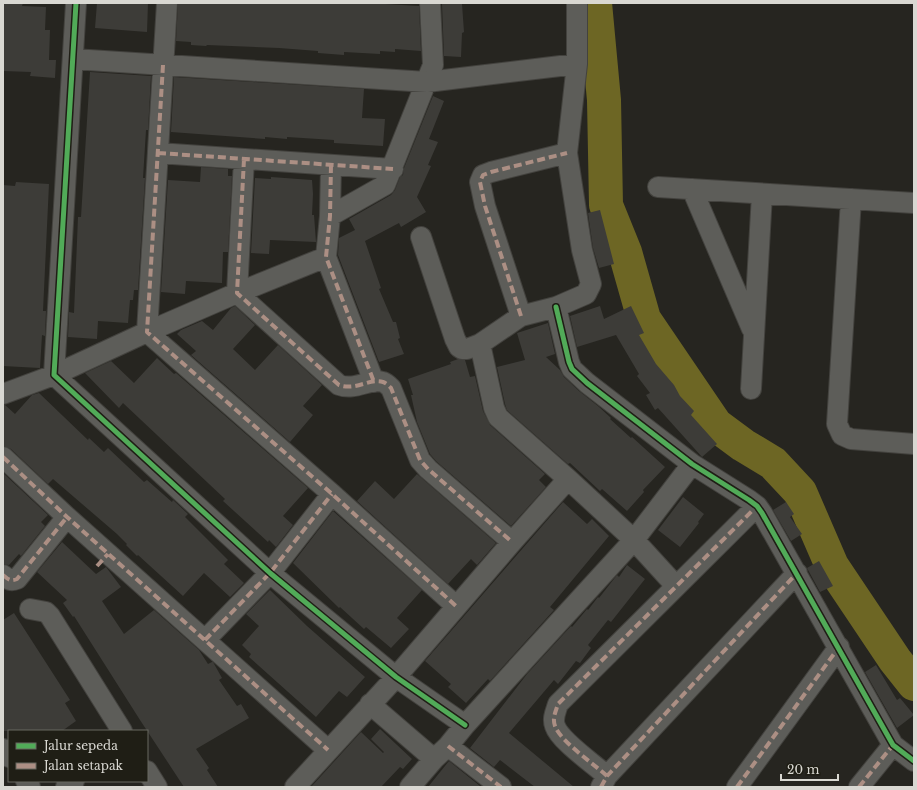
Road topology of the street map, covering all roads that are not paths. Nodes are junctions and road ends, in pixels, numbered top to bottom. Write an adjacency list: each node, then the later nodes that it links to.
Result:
1 (76, 3): 5 (street)
2 (167, 3): 7 (street)
3 (430, 3): 8 (street)
4 (577, 3): 6 (street)
5 (73, 59): 7 (street); 28 (street)
6 (577, 64): 8 (street); 10 (street)
7 (163, 65): 8 (street); 9 (street)
8 (427, 82): 13 (street)
9 (158, 153): 11 (street); 25 (street)
10 (568, 153): 23 (street); 24 (street)
11 (244, 159): 12 (street); 22 (street)
12 (331, 164): 13 (street); 19 (street)
13 (393, 169): 19 (street)
14 (658, 187): 15 (street)
15 (692, 189): 16 (street); 26 (street)
16 (762, 194): 17 (street); 26 (street)
17 (851, 199): 18 (street); 32 (street)
18 (914, 203)
19 (330, 216): 21 (street)
20 (420, 237): 27 (street)
21 (326, 257): 22 (street); 29 (street)
22 (237, 293): 25 (street); 29 (street)
23 (556, 307): 24 (street); 34 (street)
24 (521, 316): 27 (street)
25 (147, 332): 28 (street); 36 (street)
26 (754, 332): 30 (street)
27 (480, 344): 35 (street)
28 (54, 375): 31 (street); 41 (street)
29 (374, 382): 40 (street)
30 (751, 389)
31 (3, 394)
32 (914, 444)
33 (3, 457): 38 (street)
34 (692, 464): 37 (street); 39 (street)
35 (568, 479): 39 (street); 40 (street)
36 (332, 494): 41 (street); 45 (street)
37 (757, 506): 42 (street); 44 (street)
38 (67, 517): 43 (street); 47 (street)
39 (634, 540): 44 (street); 51 (street)
40 (512, 542): 45 (street)
41 (270, 573): 47 (street); 49 (street)
42 (797, 573): 48 (street); 59 (street)
43 (3, 575)
44 (676, 586): 59 (street)
45 (456, 606): 49 (street)
46 (30, 609): 52 (street)
47 (205, 640): 55 (street)
48 (839, 647): 53 (street); 64 (street)
49 (396, 677): 50 (street); 51 (street)
50 (370, 704): 55 (street); 56 (street)
51 (465, 725): 54 (street)
52 (121, 730)
53 (893, 745): 57 (street); 65 (street)
54 (448, 746): 56 (street); 63 (street)
55 (328, 750): 61 (street)
56 (434, 759): 62 (street)
57 (914, 761)
58 (148, 773): 60 (street)
59 (604, 782)
60 (157, 787)
61 (295, 787)
62 (410, 787)
63 (501, 787)
64 (737, 787)
65 (859, 787)

